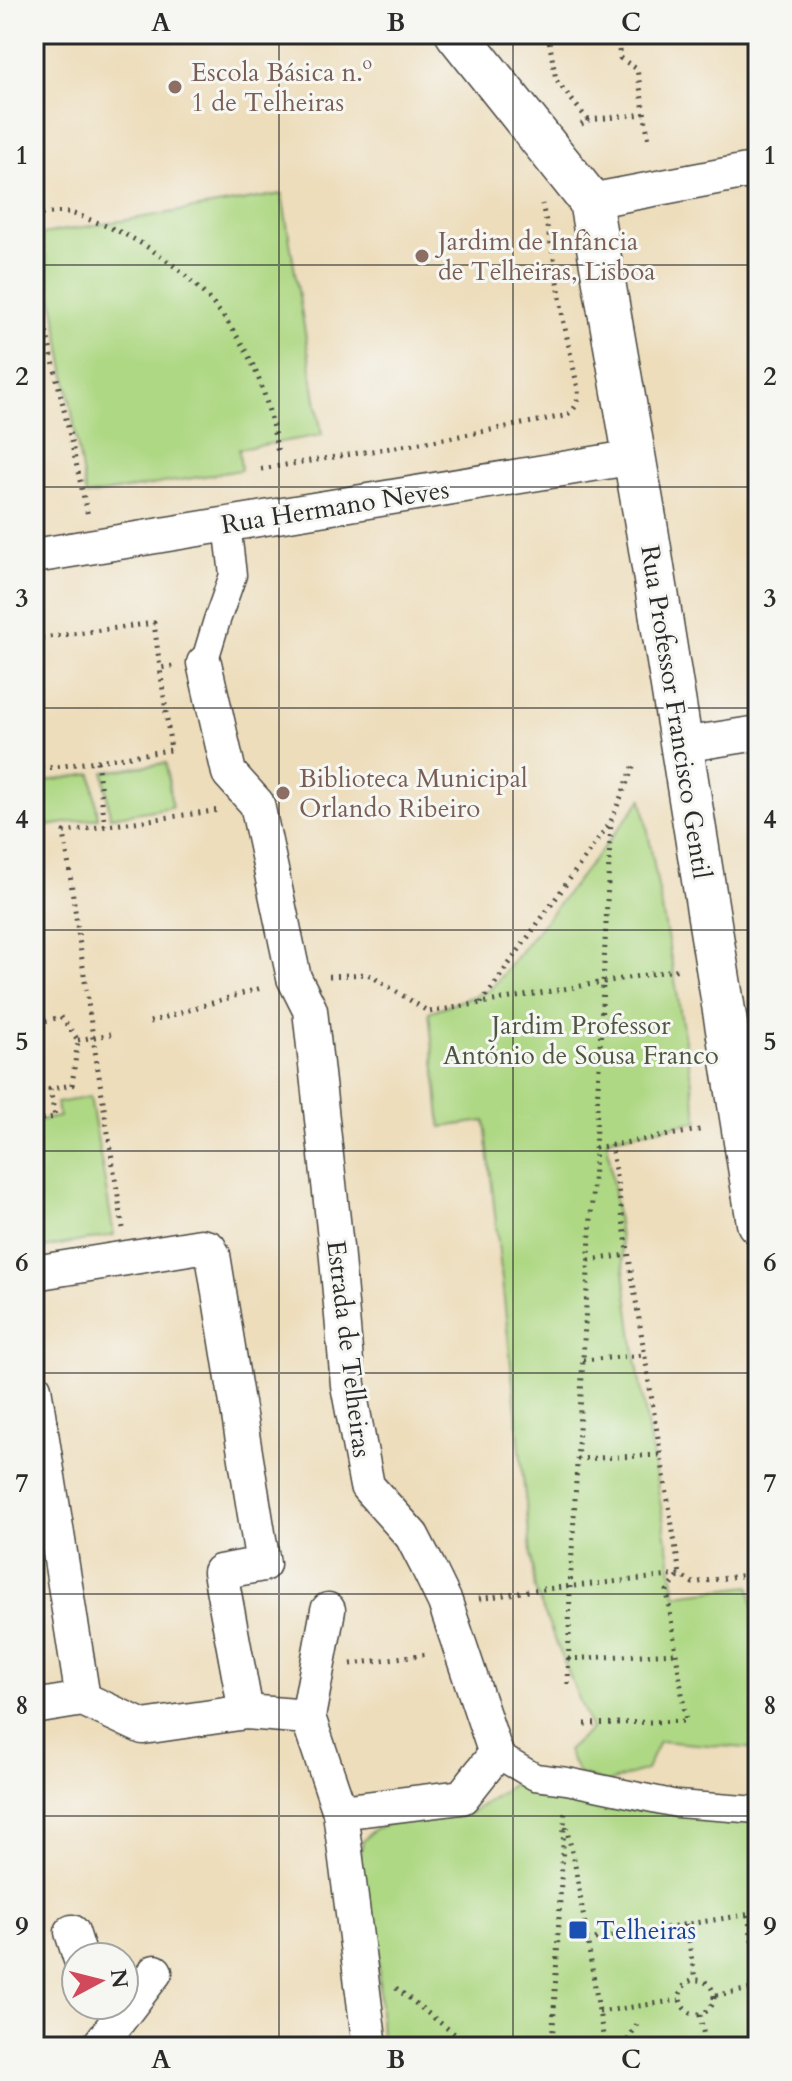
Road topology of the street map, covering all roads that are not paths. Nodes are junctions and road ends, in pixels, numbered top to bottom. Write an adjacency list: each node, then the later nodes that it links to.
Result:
1 (457, 34): 3 (street)
2 (758, 169): 3 (street)
3 (590, 201): 4 (street, Rua Professor Francisco Gentil)
4 (635, 457): 5 (street, Rua Hermano Neves); 9 (street, Rua Professor Francisco Gentil)
5 (227, 524): 6 (street, Rua Hermano Neves); 7 (street)
6 (34, 556)
7 (204, 663): 18 (street, Estrada de Telheiras)
8 (758, 733): 9 (street)
9 (682, 745): 10 (street, Rua Professor Francisco Gentil)
10 (758, 1223)
11 (34, 1273): 16 (street)
12 (34, 1388): 14 (street)
13 (328, 1610): 17 (street)
14 (83, 1699): 15 (street); 16 (street)
15 (34, 1707)
16 (246, 1712): 17 (street)
17 (308, 1717): 20 (street)
18 (496, 1754): 19 (street); 20 (street)
19 (758, 1810)
20 (340, 1812): 23 (street)
21 (155, 1972): 22 (street)
22 (103, 2034)
23 (370, 2047)

